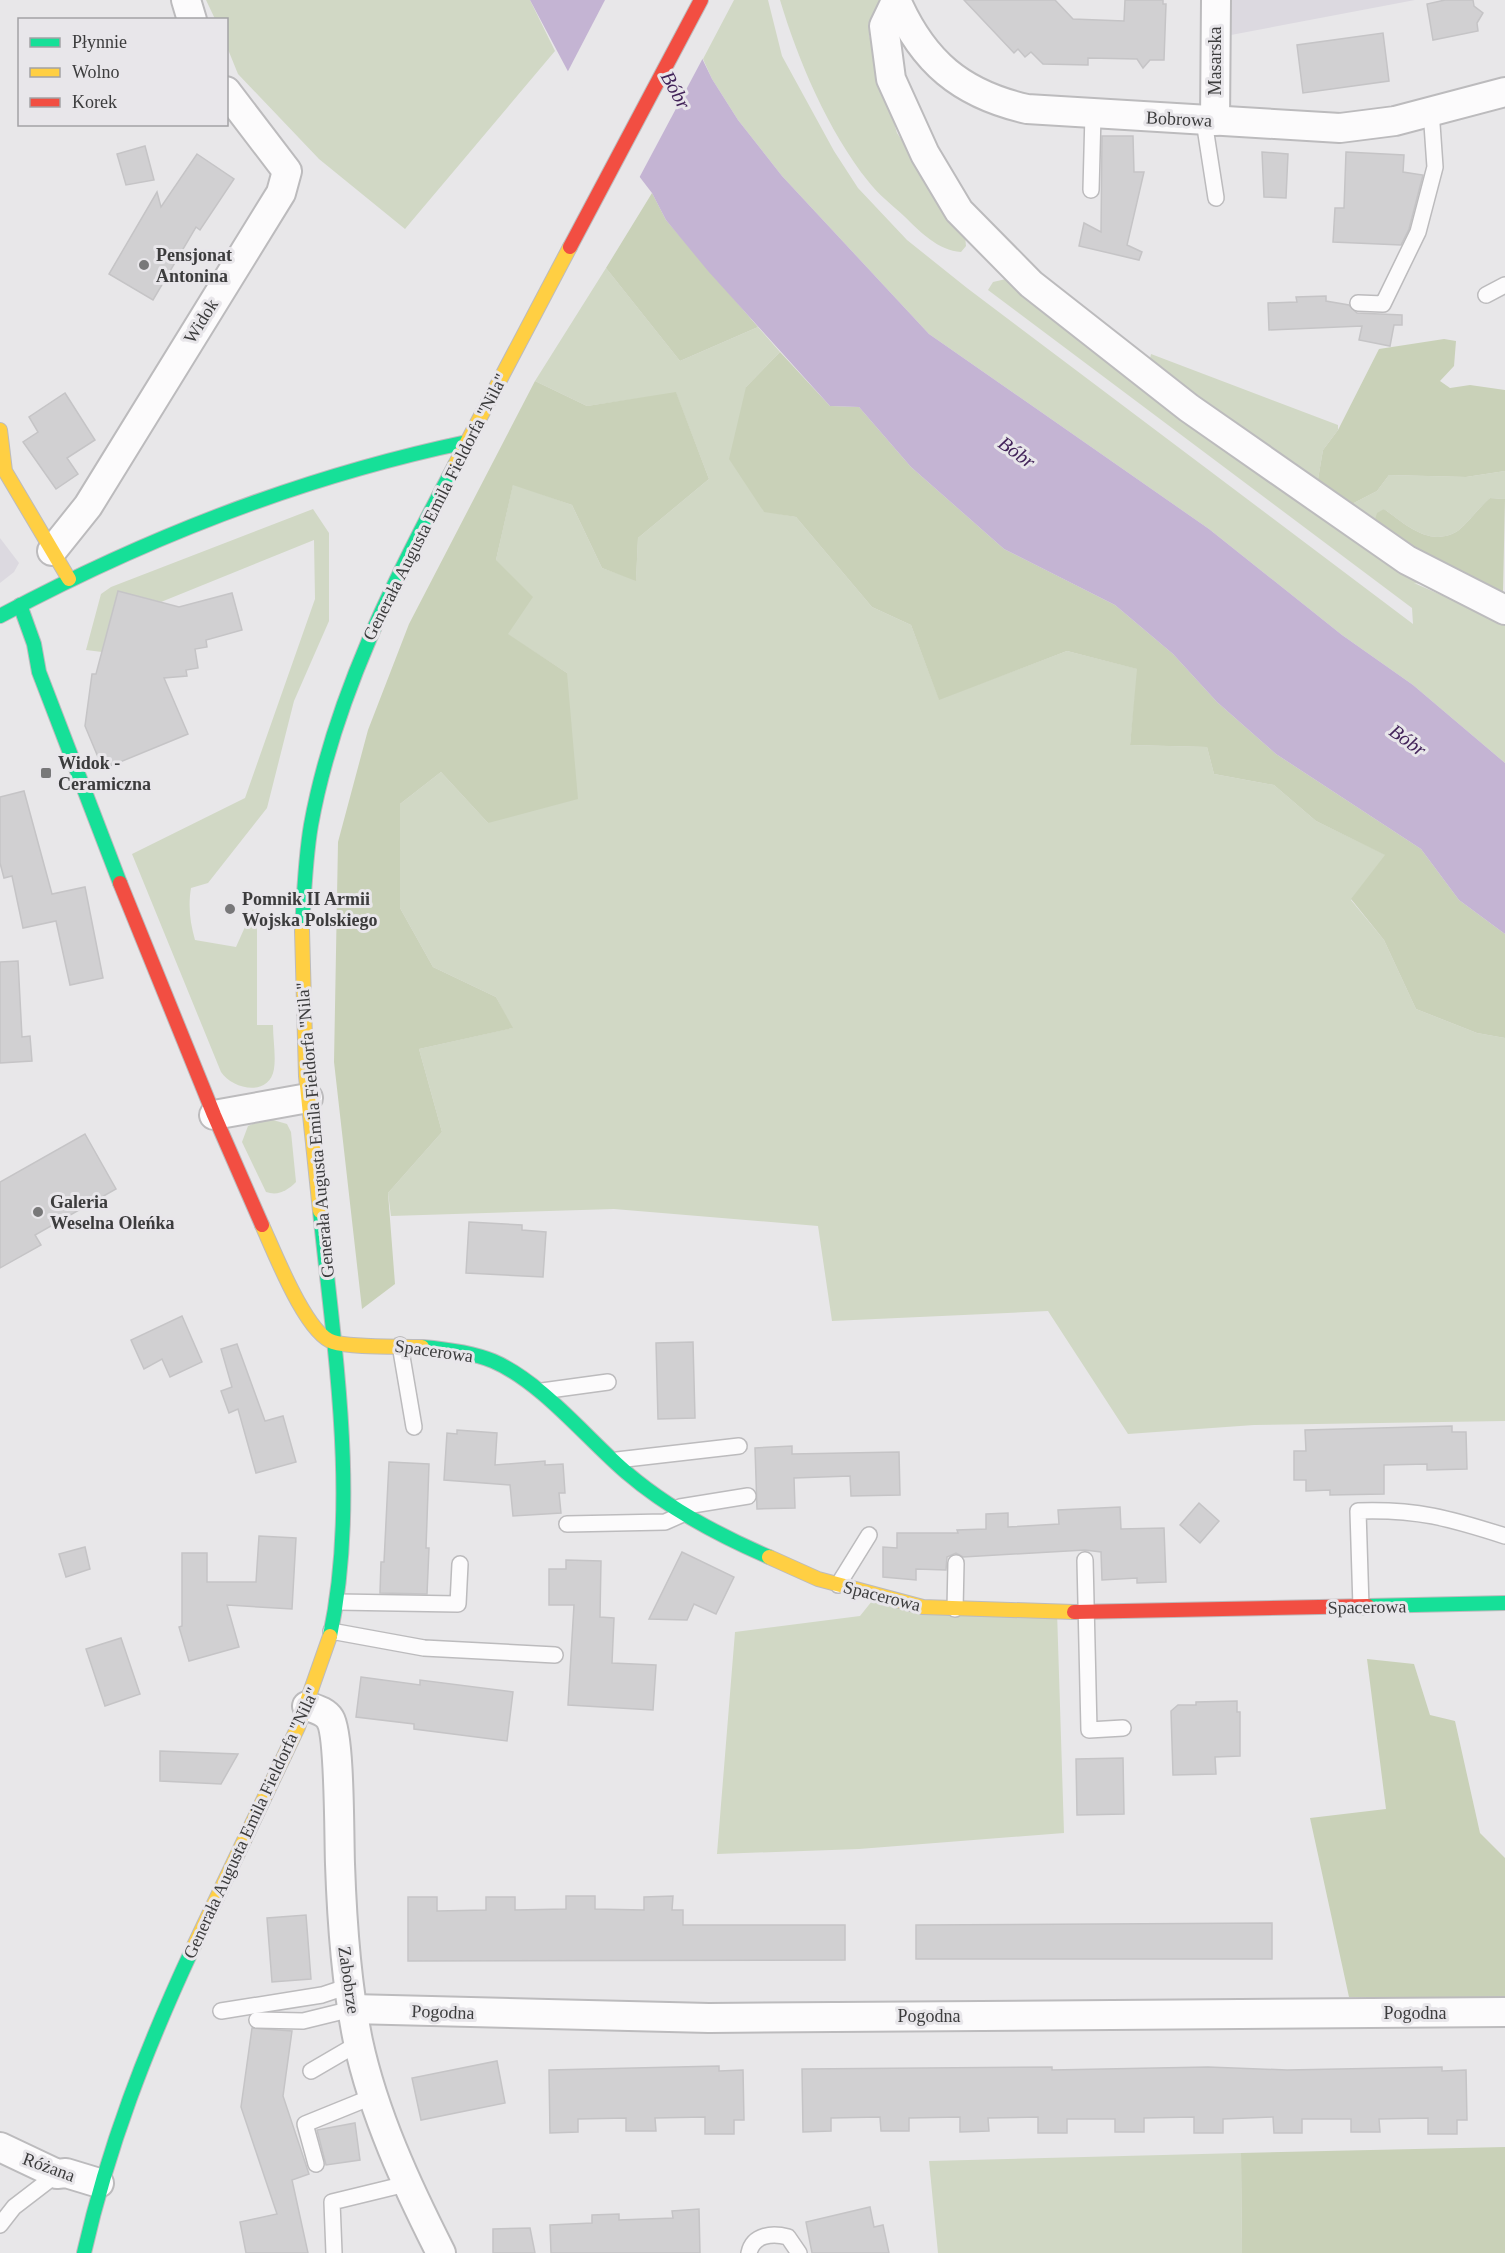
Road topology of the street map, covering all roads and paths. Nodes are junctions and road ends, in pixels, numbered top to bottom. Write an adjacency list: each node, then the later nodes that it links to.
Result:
1 (186, 0): 5 (street)
2 (700, 0): 17 (main road, Generała Augusta Emila Fieldorfa "Nila")
3 (1216, 0): 10 (street, Masarska)
4 (896, 1): 9 (street, Bobrowa); 21 (street)
5 (191, 18)
6 (1505, 92): 8 (street, Bobrowa)
7 (228, 94): 18 (street, Widok)
8 (1431, 110): 10 (street, Bobrowa); 15 (lane)
9 (1093, 114): 10 (street, Bobrowa); 11 (lane)
10 (1209, 121): 12 (lane)
11 (1091, 190)
12 (1216, 198)
13 (1505, 285): 14 (lane)
14 (1486, 295)
15 (1358, 303)
16 (0, 430): 18 (main road)
17 (466, 442): 19 (main road); 23 (main road, Generała Augusta Emila Fieldorfa "Nila")
18 (52, 551): 19 (main road)
19 (69, 579): 20 (main road)
20 (20, 605): 22 (main road); 24 (main road)
21 (1503, 605)
22 (0, 616)
23 (308, 1098): 24 (street); 25 (main road, Generała Augusta Emila Fieldorfa "Nila")
24 (214, 1114): 25 (main road)
25 (332, 1342): 26 (main road, Spacerowa); 41 (main road, Generała Augusta Emila Fieldorfa "Nila")
26 (400, 1345): 28 (main road, Spacerowa); 29 (lane)
27 (608, 1382): 28 (lane)
28 (539, 1391): 31 (main road, Spacerowa)
29 (414, 1427)
30 (739, 1446): 31 (lane)
31 (613, 1461): 33 (main road, Spacerowa)
32 (748, 1496): 33 (lane)
33 (679, 1511): 34 (lane); 40 (main road, Spacerowa)
34 (567, 1524)
35 (869, 1535): 40 (lane)
36 (1505, 1536): 43 (lane)
37 (1085, 1560): 45 (lane)
38 (956, 1563): 44 (lane)
39 (460, 1564): 41 (lane)
40 (838, 1585): 44 (main road, Spacerowa)
41 (337, 1602): 46 (main road, Generała Augusta Emila Fieldorfa "Nila")
42 (1505, 1603): 43 (main road, Spacerowa)
43 (1361, 1607): 45 (main road, Spacerowa)
44 (955, 1609): 45 (main road, Spacerowa)
45 (1087, 1612): 49 (lane)
46 (331, 1631): 47 (lane); 48 (main road, Generała Augusta Emila Fieldorfa "Nila")
47 (555, 1655)
48 (307, 1706): 50 (street, Zabobrze); 60 (main road, Generała Augusta Emila Fieldorfa "Nila")
49 (1123, 1728)
50 (351, 1997): 51 (lane); 52 (street, Pogodna); 53 (lane); 54 (street, Zabobrze)
51 (221, 2011)
52 (1505, 2012)
53 (257, 2020)
54 (359, 2043): 55 (lane); 56 (street, Zabobrze)
55 (311, 2071)
56 (374, 2096): 58 (lane); 61 (street, Zabobrze)
57 (0, 2147): 59 (street, Różana)
58 (316, 2164)
59 (57, 2174): 60 (street, Różana); 62 (lane)
60 (99, 2183): 63 (main road, Generała Augusta Emila Fieldorfa "Nila")
61 (406, 2184): 64 (lane); 65 (street, Zabobrze)
62 (0, 2226)
63 (84, 2253)
64 (334, 2253)
65 (441, 2253)
66 (749, 2253): 67 (lane)
67 (799, 2253)

